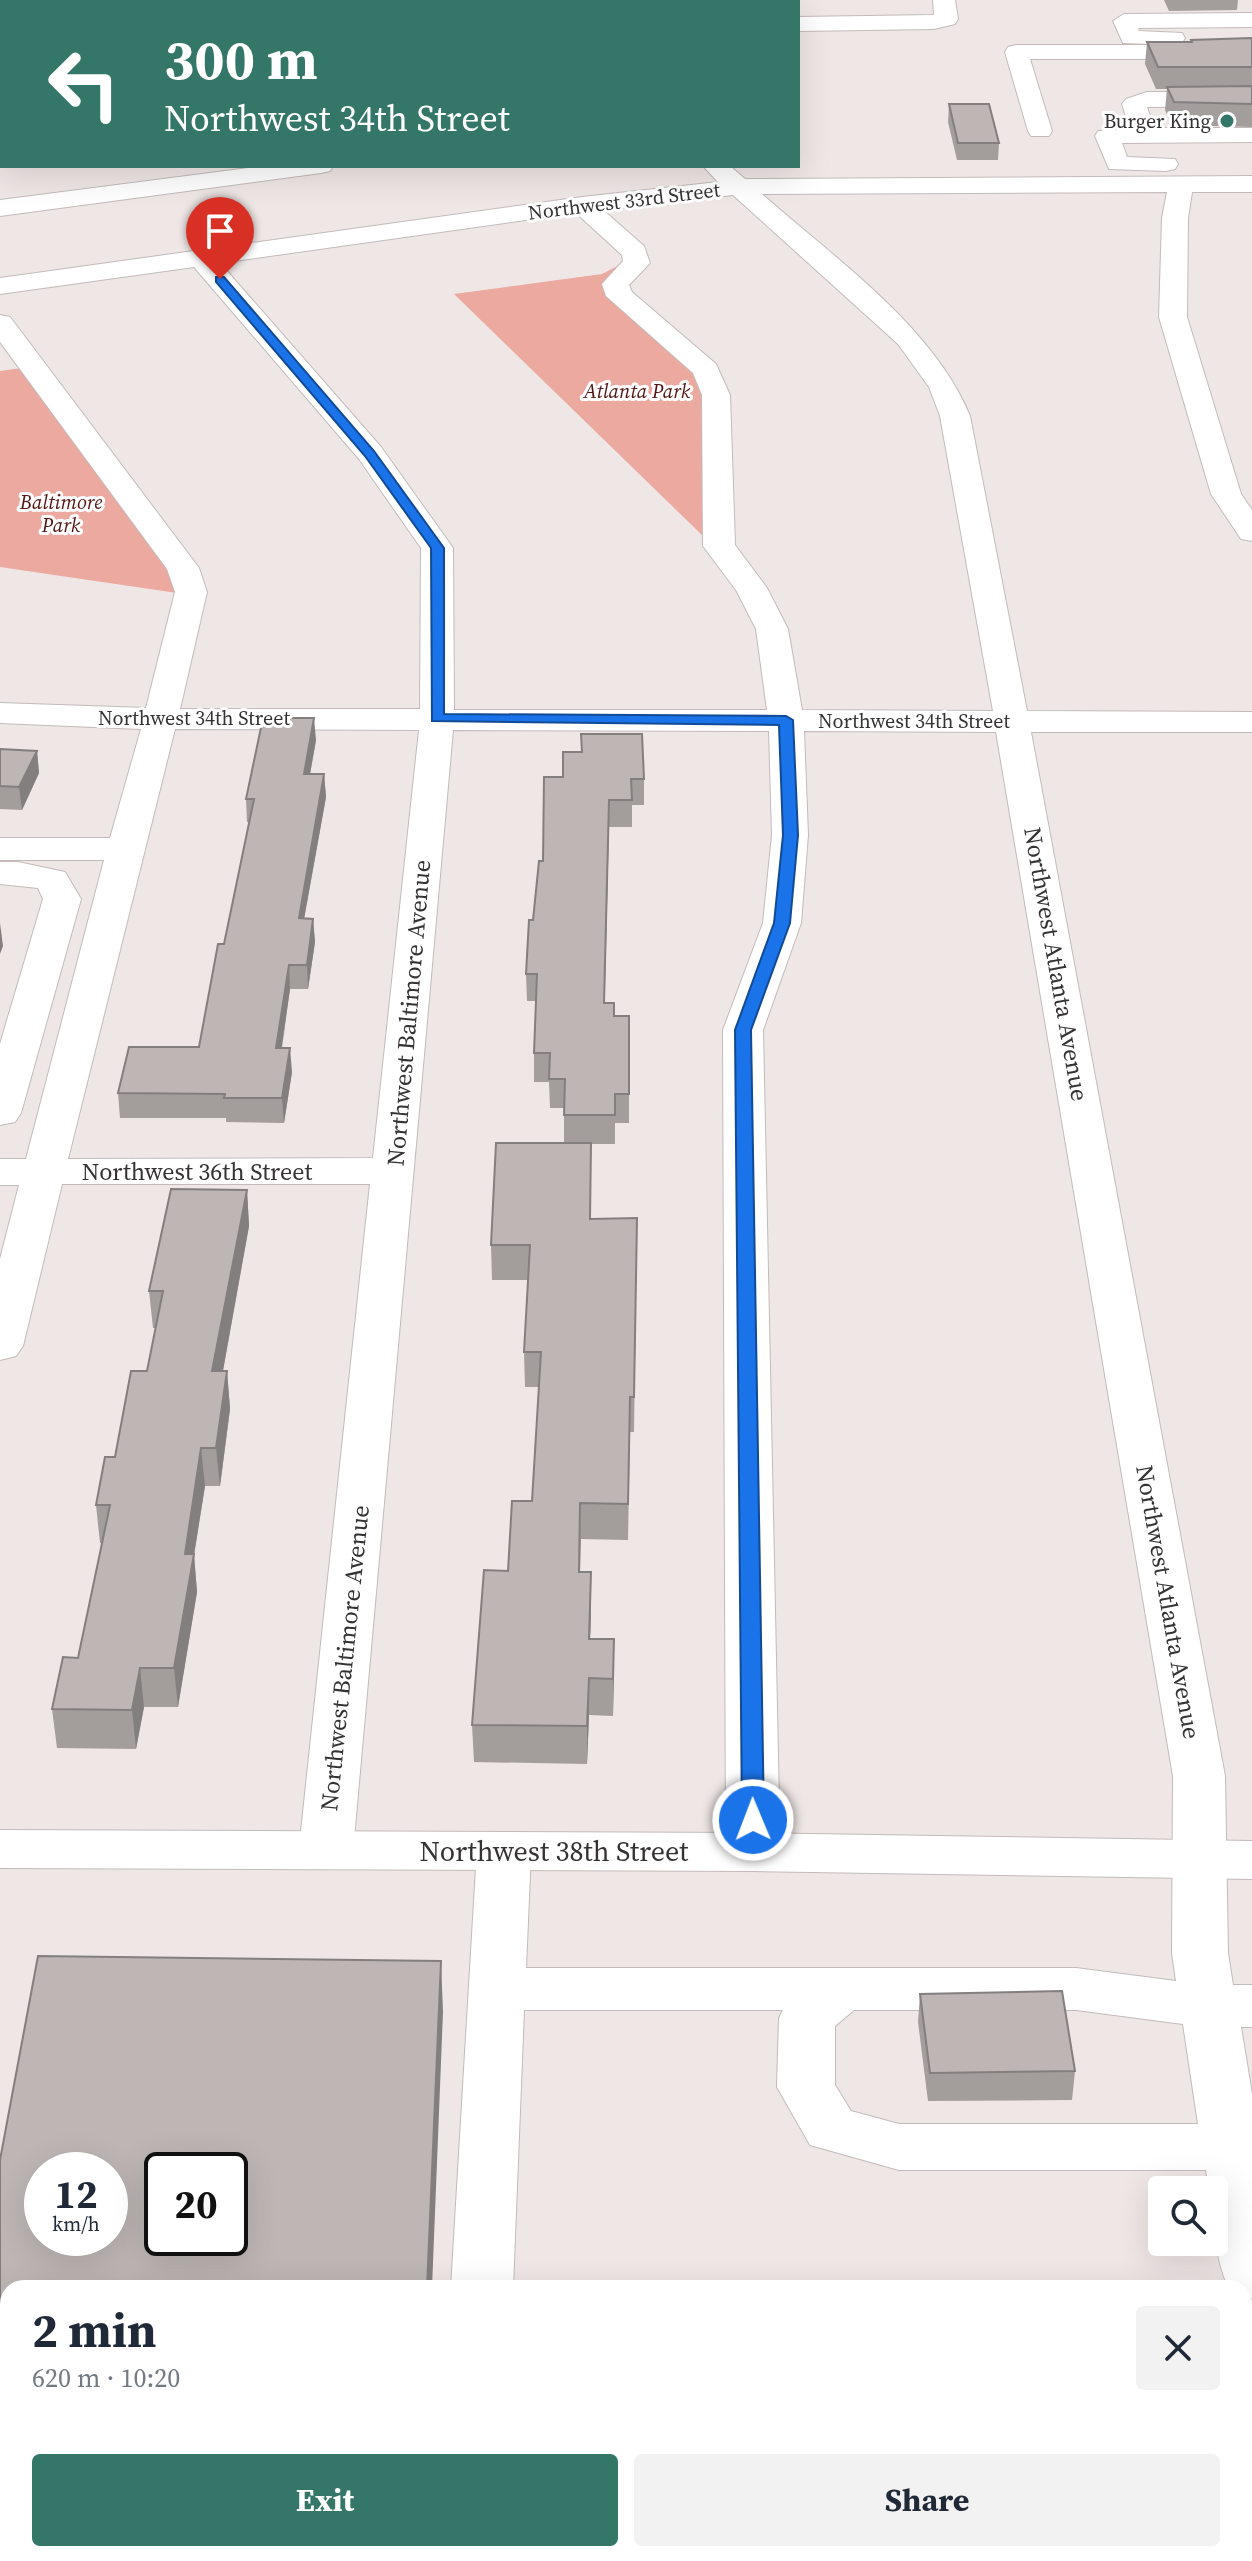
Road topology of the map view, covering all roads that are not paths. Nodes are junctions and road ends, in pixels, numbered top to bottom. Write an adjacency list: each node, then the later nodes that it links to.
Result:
1 (1113, 0): 4 (street)
2 (945, 8): 5 (street)
3 (1252, 20): 4 (street)
4 (1161, 21): 6 (street)
5 (800, 24)
6 (1252, 36)
7 (1252, 52): 9 (street)
8 (1252, 99): 11 (street)
9 (1040, 131)
10 (1252, 135): 11 (street)
11 (1145, 136): 14 (street)
12 (1252, 163): 14 (street)
13 (306, 168): 19 (street)
14 (1121, 174): 15 (street, Northwest 33rd Street); 16 (street, Northwest 33rd Street)
15 (728, 176): 18 (street, Northwest 33rd Street); 28 (street, Northwest Atlanta Avenue)
16 (1181, 184): 17 (street, Northwest 33rd Street); 23 (street)
17 (1252, 184)
18 (582, 205): 20 (street, Northwest 33rd Street); 27 (street)
19 (0, 208)
20 (201, 258): 21 (street, Northwest 33rd Street); 25 (street, Northwest Baltimore Avenue)
21 (0, 286)
22 (0, 323): 26 (street)
23 (1252, 532)
24 (0, 713): 26 (street, Northwest 34th Street)
25 (437, 718): 26 (street, Northwest 34th Street); 27 (street, Northwest 34th Street); 34 (street, Northwest Baltimore Avenue)
26 (161, 719): 31 (street)
27 (786, 720): 28 (street, Northwest 34th Street); 41 (street)
28 (1011, 721): 29 (street, Northwest 34th Street); 42 (street, Northwest Atlanta Avenue)
29 (1252, 722)
30 (0, 849): 31 (street)
31 (125, 849): 36 (street)
32 (0, 873): 33 (street)
33 (0, 1113)
34 (394, 1171): 36 (street, Northwest 36th Street); 38 (street, Northwest Baltimore Avenue)
35 (0, 1172): 36 (street, Northwest 36th Street)
36 (44, 1172): 37 (street)
37 (0, 1346)
38 (326, 1850): 39 (street, Northwest 38th Street); 40 (street, Northwest 38th Street)
39 (1, 1851)
40 (504, 1851): 41 (street, Northwest 38th Street); 43 (street)
41 (753, 1852): 42 (street, Northwest 38th Street)
42 (1226, 1860): 45 (street, Northwest Atlanta Avenue)
43 (497, 1989): 44 (street); 48 (street)
44 (841, 1989): 45 (street); 46 (street)
45 (1230, 2006): 46 (street, Northwest Atlanta Avenue)
46 (1232, 2147): 47 (street, Northwest Atlanta Avenue)
47 (1252, 2273)
48 (482, 2280)

